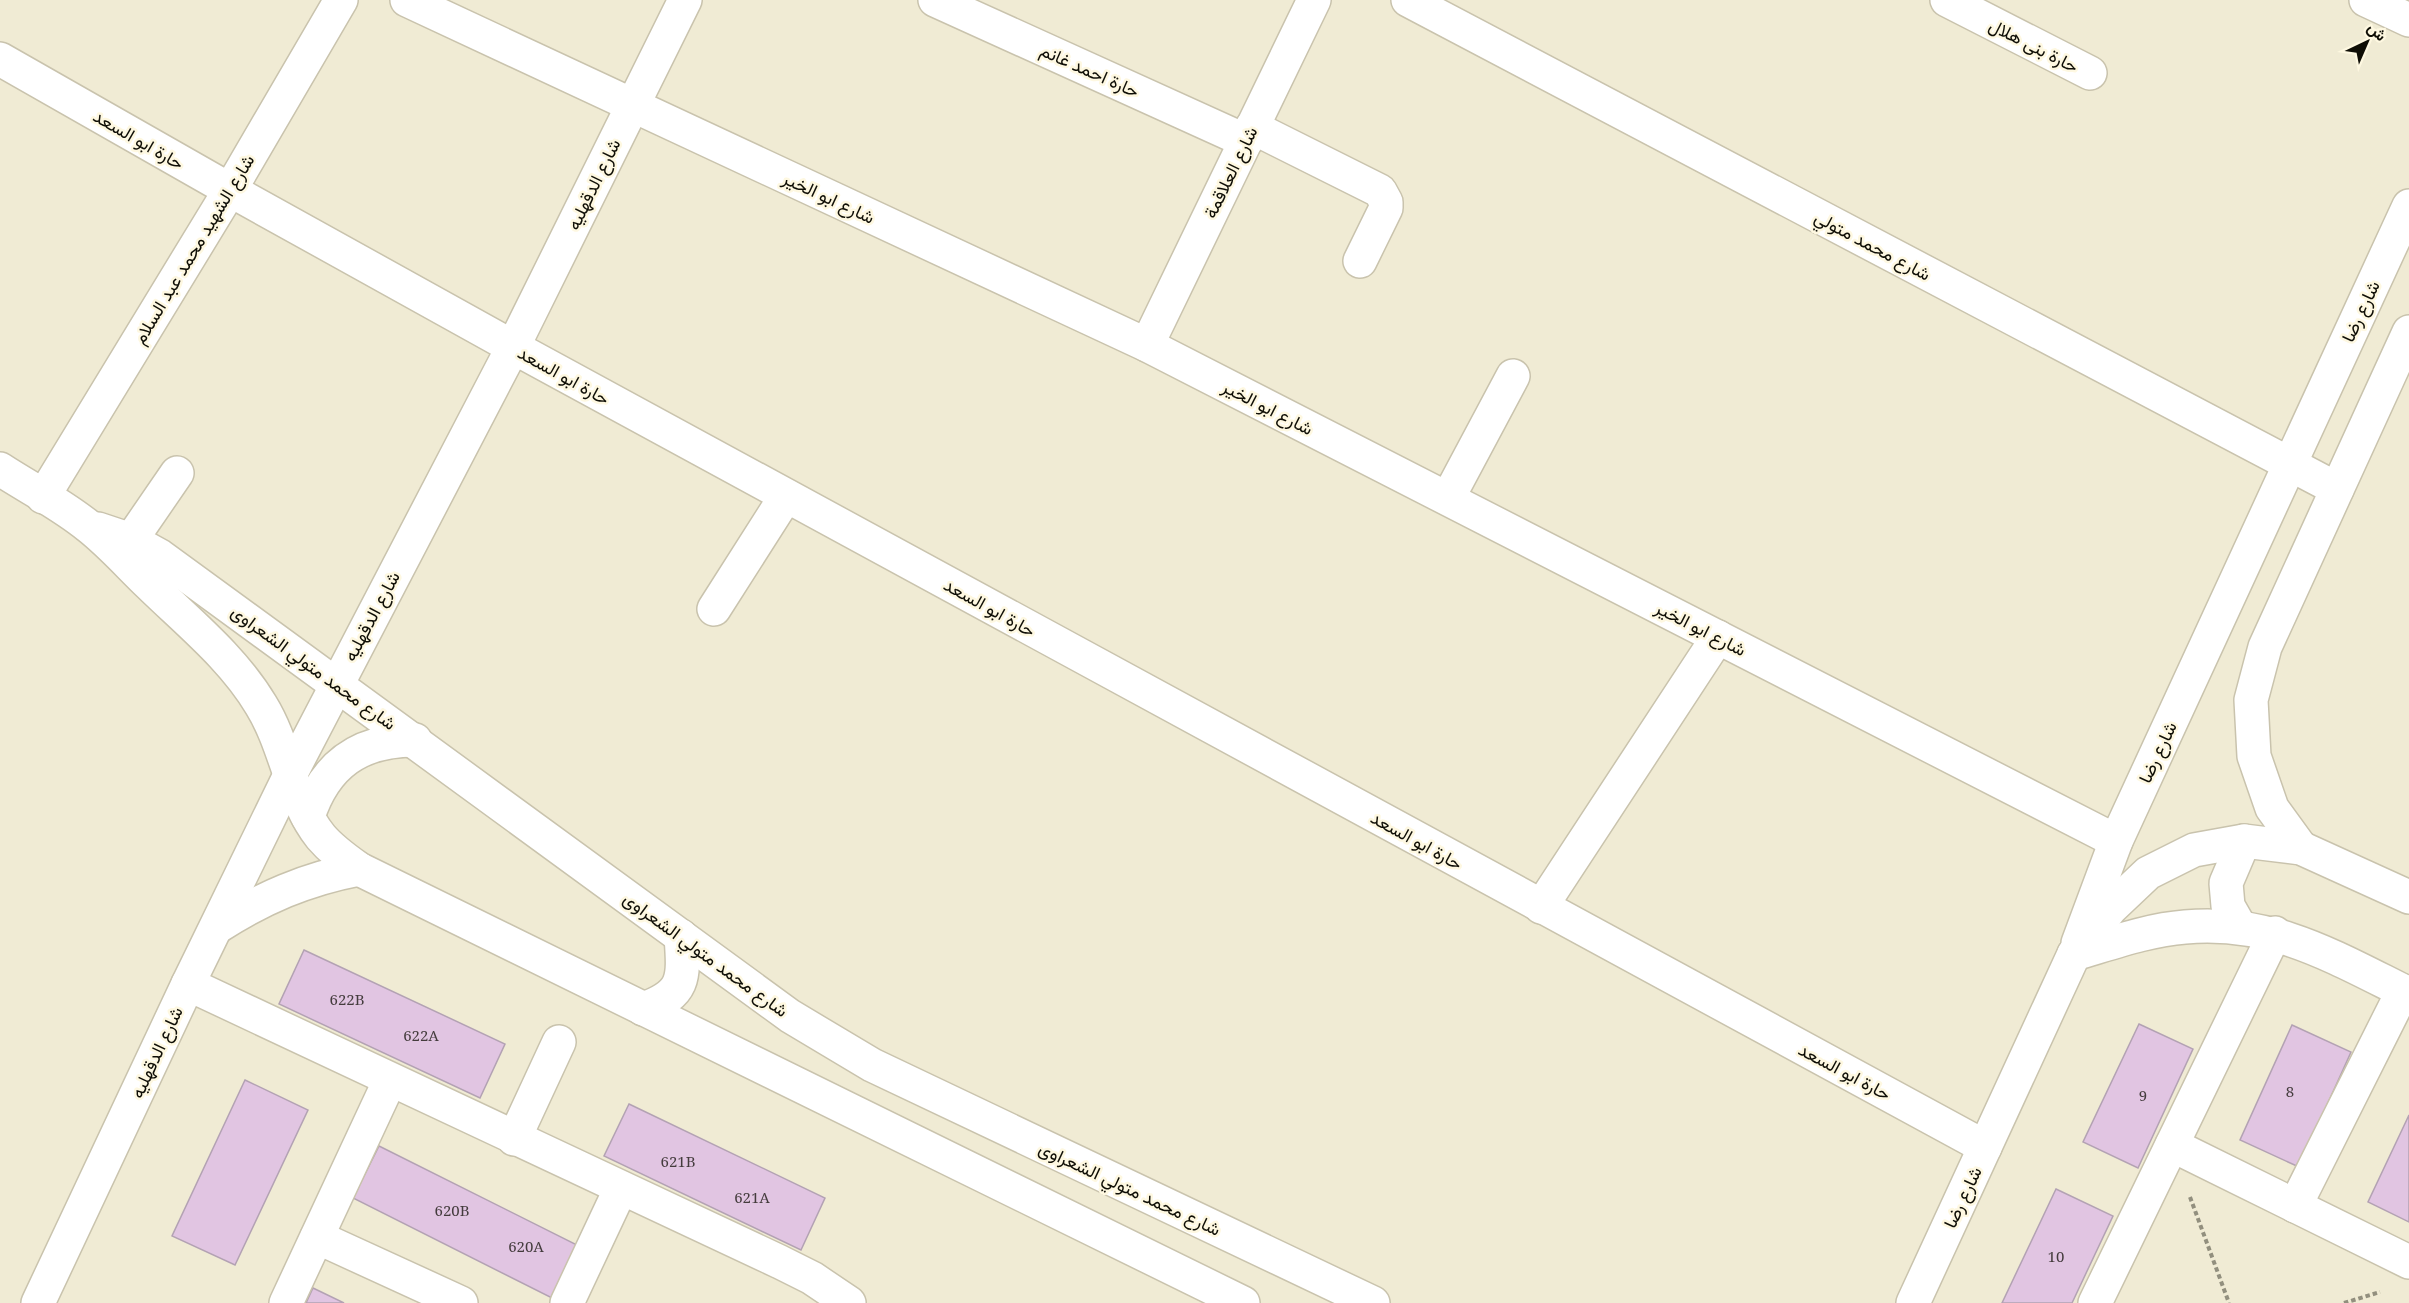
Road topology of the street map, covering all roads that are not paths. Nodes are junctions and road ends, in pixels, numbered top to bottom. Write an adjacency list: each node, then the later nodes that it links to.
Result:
1 (341, 0): 14 (street, شارع الشهيد محمد عبد السلام)
2 (407, 0): 12 (street, شارع ابو الخير)
3 (685, 0): 12 (street, شارع الدقهليه)
4 (935, 0): 13 (street, حارة احمد غانم)
5 (1314, 0): 13 (street, شارع العلاقمة)
6 (1408, 0): 22 (street, شارع محمد متولي)
7 (1947, 0): 11 (street, حارة بنى هلال)
8 (2366, 0): 9 (street)
9 (2409, 20)
10 (0, 59): 14 (street, حارة ابو السعد)
11 (2090, 73)
12 (632, 105): 18 (street, شارع ابو الخير); 19 (street, شارع الدقهليه)
13 (1249, 134): 16 (street, حارة احمد غانم); 18 (street, شارع العلاقمة)
14 (230, 190): 19 (street, حارة ابو السعد); 27 (street, شارع الشهيد محمد عبد السلام)
15 (2409, 206): 22 (street, شارع رضا)
16 (1360, 261)
17 (2409, 332): 21 (street)
18 (1147, 345): 28 (street, شارع ابو الخير)
19 (513, 347): 26 (street, حارة ابو السعد); 33 (street, شارع الدقهليه)
20 (1513, 376): 28 (street)
21 (2400, 377): 25 (street)
22 (2290, 464): 25 (street, شارع محمد متولي); 37 (street, شارع رضا)
23 (0, 469): 27 (street, شارع محمد متولي الشعراوى)
24 (177, 473): 30 (street)
25 (2337, 489): 39 (street)
26 (786, 496): 31 (street); 42 (street, حارة ابو السعد)
27 (43, 497): 29 (street, شارع محمد متولي الشعراوى)
28 (1448, 498): 32 (street, شارع ابو الخير)
29 (88, 526): 30 (street, شارع محمد متولي الشعراوى); 35 (street, شارع محمد متولي الشعراوى)
30 (131, 540): 33 (street, شارع محمد متولي الشعراوى)
31 (714, 609)
32 (1718, 637): 37 (street, شارع ابو الخير); 42 (street)
33 (336, 684): 34 (street, شارع محمد متولي الشعراوى); 35 (street, شارع الدقهليه)
34 (415, 740): 36 (street); 46 (street, شارع محمد متولي الشعراوى)
35 (291, 773): 36 (street, شارع محمد متولي الشعراوى); 43 (street, شارع الدقهليه)
36 (308, 817): 40 (street, شارع محمد متولي الشعراوى)
37 (2116, 841): 47 (street, شارع رضا)
38 (2244, 841): 39 (street); 44 (street); 47 (street)
39 (2301, 848): 41 (street)
40 (359, 869): 43 (street); 50 (street, شارع محمد متولي الشعراوى)
41 (2409, 897)
42 (1541, 907): 55 (street, حارة ابو السعد)
43 (217, 927): 48 (street, شارع الدقهليه)
44 (2240, 927): 45 (street); 47 (street)
45 (2275, 933): 49 (street); 54 (street)
46 (681, 936): 50 (street); 66 (street, شارع محمد متولي الشعراوى)
47 (2074, 954): 55 (street, شارع رضا)
48 (188, 984): 52 (street); 60 (street, شارع الدقهليه)
49 (2406, 993): 57 (street)
50 (642, 1009): 65 (street, شارع محمد متولي الشعراوى)
51 (559, 1042): 53 (street)
52 (390, 1080): 53 (street); 58 (street)
53 (514, 1139): 56 (street)
54 (2172, 1145): 57 (street); 68 (street)
55 (1985, 1147): 67 (street, شارع رضا)
56 (621, 1188): 63 (street); 64 (street)
57 (2295, 1206): 59 (street)
58 (317, 1237): 61 (street); 62 (street)
59 (2409, 1262)
60 (38, 1303)
61 (286, 1303)
62 (461, 1303)
63 (567, 1303)
64 (849, 1303)
65 (1243, 1303)
66 (1373, 1303)
67 (1913, 1303)
68 (2095, 1303)

